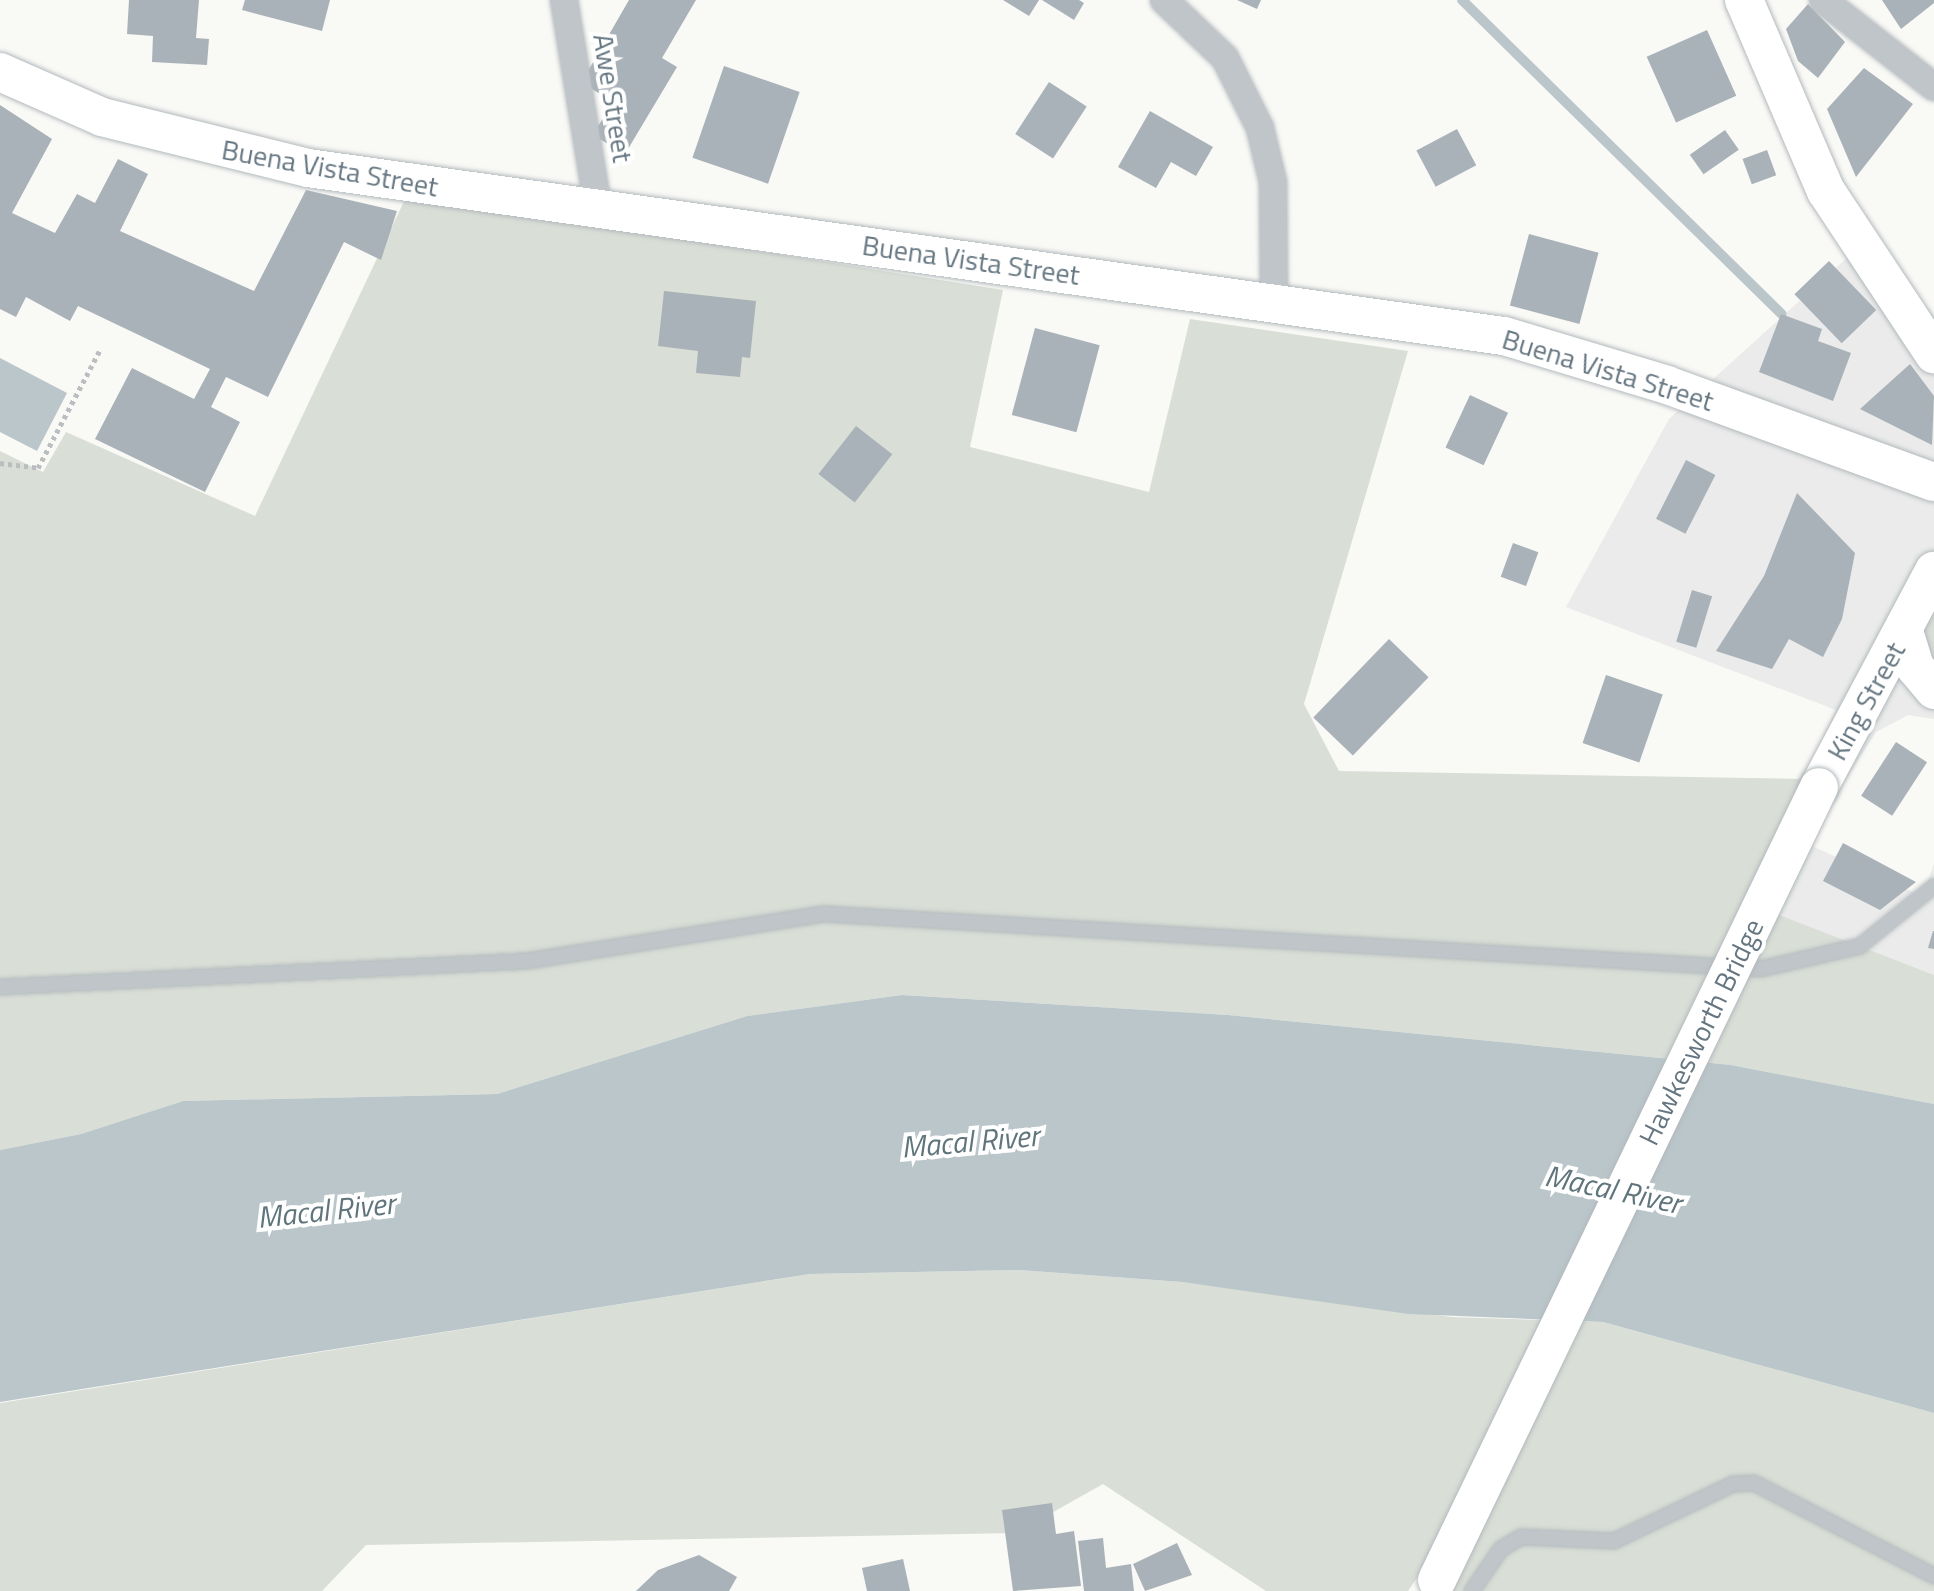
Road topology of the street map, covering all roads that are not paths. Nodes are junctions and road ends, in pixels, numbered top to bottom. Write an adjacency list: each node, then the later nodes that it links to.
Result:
1 (564, 0): 8 (street, Awe Street)
2 (1164, 0): 9 (street)
3 (1744, 0): 10 (main road)
4 (1823, 0): 5 (street)
5 (1852, 9): 7 (street)
6 (0, 72): 8 (main road, Buena Vista Street)
7 (1934, 87)
8 (598, 207): 9 (main road, Buena Vista Street)
9 (1274, 303): 11 (main road, Buena Vista Street)
10 (1934, 354)
11 (1934, 482)
12 (1934, 571): 13 (main road, King Street)
13 (1904, 631): 14 (main road); 15 (main road, King Street)
14 (1934, 690)
15 (1819, 787): 19 (main road, Hawkesworth Bridge, bridge)
16 (1934, 886): 17 (lane)
17 (0, 987)
18 (1934, 1576): 19 (lane)
19 (1446, 1587)

